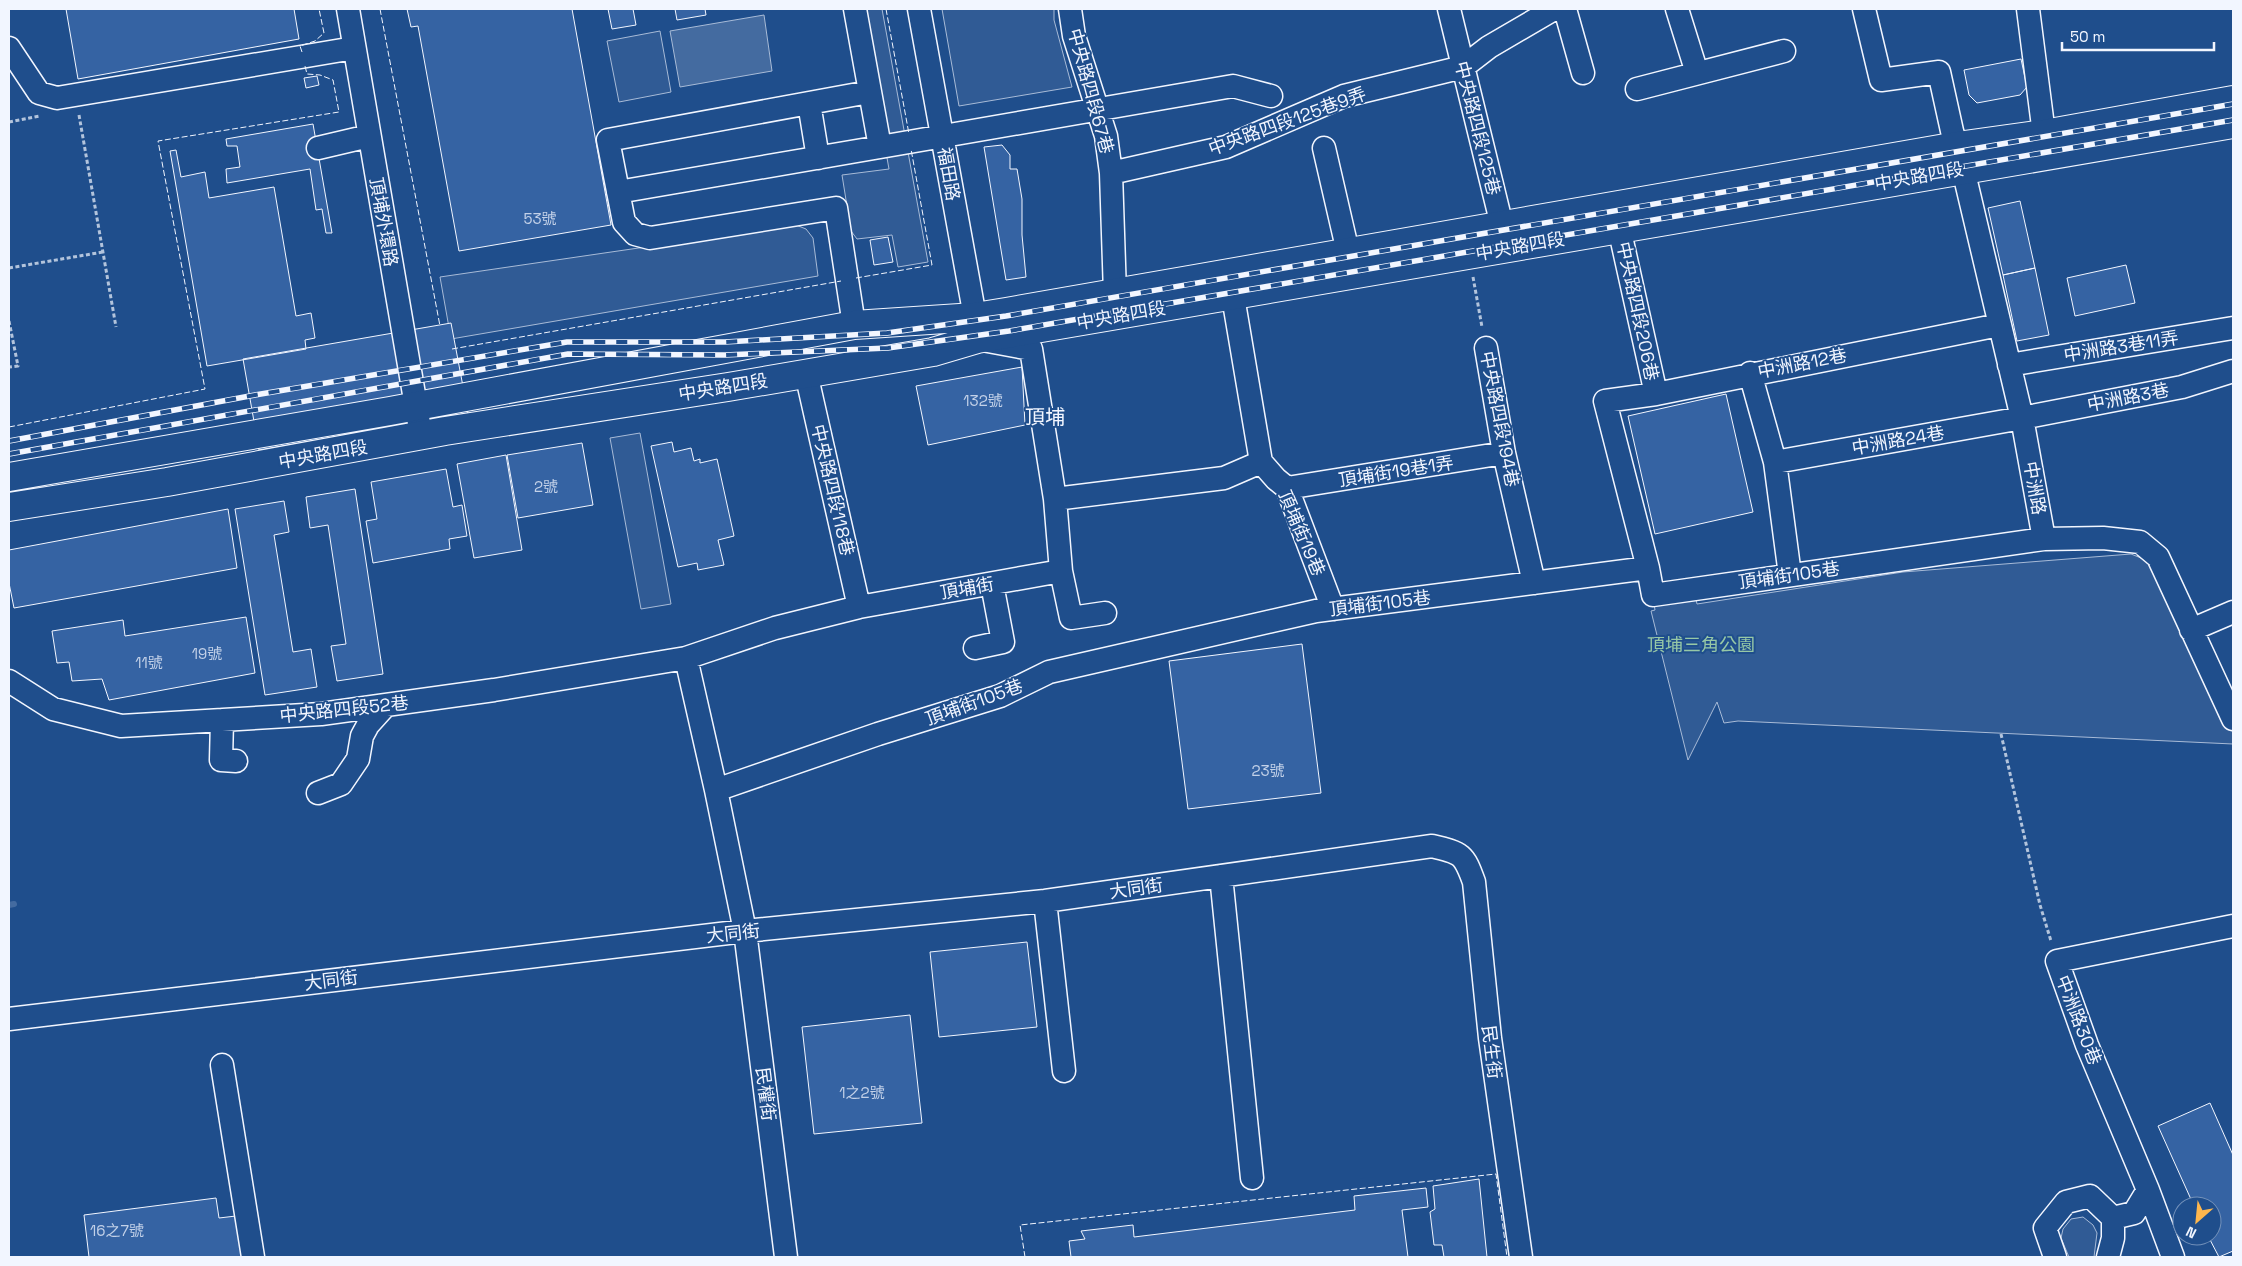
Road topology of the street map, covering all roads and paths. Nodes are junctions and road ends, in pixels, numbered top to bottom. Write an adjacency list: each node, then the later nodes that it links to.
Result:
1 (348, 9): 12 (street, 頂埔外環路)
2 (855, 9): 19 (street)
3 (919, 9): 29 (street, 福田路)
4 (1070, 9): 24 (street, 中央路四段67巷)
5 (1449, 9): 14 (street, 中央路四段125巷)
6 (1554, 9): 14 (street)
7 (1565, 9): 15 (street)
8 (1677, 9): 16 (street)
9 (1864, 9): 35 (street, 中洲路)
10 (2028, 9): 28 (street)
11 (9, 48): 17 (street)
12 (354, 48): 17 (street); 30 (street, 頂埔外環路)
13 (1784, 51): 16 (street)
14 (1463, 68): 36 (street, 中央路四段125巷9弄); 39 (street, 中央路四段125巷)
15 (1583, 73)
16 (1697, 74): 18 (street)
17 (18, 79)
18 (1637, 89)
19 (869, 92): 22 (street); 31 (street)
20 (1271, 96): 24 (street)
21 (2233, 100): 28 (main road, 中央路四段)
22 (809, 104): 34 (street); 37 (street)
23 (78, 110): 40 (path)
24 (1097, 111): 29 (street); 36 (street, 中央路四段67巷)
25 (44, 115): 26 (path)
26 (9, 122)
27 (2233, 124): 35 (main road, 中央路四段)
28 (2044, 134): 35 (main road, 中央路四段)
29 (942, 135): 31 (street); 50 (street, 福田路)
30 (370, 136): 32 (street); 59 (street, 頂埔外環路)
31 (880, 147): 34 (street)
32 (318, 148)
33 (1324, 148): 41 (street)
34 (818, 158): 37 (street)
35 (1960, 158): 38 (main road, 中央路四段); 48 (street, 中洲路)
36 (1111, 173): 45 (street, 中央路四段67巷)
37 (618, 192): 47 (street)
38 (1617, 218): 39 (main road, 中央路四段); 58 (street, 中央路四段206巷)
39 (1505, 237): 41 (main road, 中央路四段); 42 (main road, 中央路四段)
40 (103, 252): 43 (path); 49 (path)
41 (1348, 252): 44 (main road, 中央路四段)
42 (1469, 254): 44 (main road, 中央路四段); 52 (path, 中央路四段194巷)
43 (9, 268)
44 (1231, 284): 45 (main road, 中央路四段); 50 (main road, 中央路四段); 63 (street)
45 (1115, 294): 50 (main road, 中央路四段)
46 (9, 321): 54 (path)
47 (854, 325): 50 (main road, 中央路四段); 59 (main road, 中央路四段)
48 (1999, 325): 53 (street, 中洲路); 57 (street, 中洲路12巷)
49 (116, 326)
50 (976, 328): 56 (main road, 中央路四段); 67 (street)
51 (2233, 328): 53 (street, 中洲路3巷11弄)
52 (1486, 348): 62 (street, 中央路四段194巷)
53 (2009, 365): 60 (street, 中洲路)
54 (9, 368)
55 (2233, 371): 60 (street, 中洲路3巷)
56 (806, 373): 61 (main road, 中央路四段); 75 (street, 中央路四段118巷)
57 (1750, 373): 58 (street, 中洲路12巷); 64 (street)
58 (1656, 394): 70 (street, 中洲路12巷)
59 (415, 406): 61 (street, 頂埔外環路); 65 (main road, 中央路四段)
60 (2022, 418): 64 (street, 中洲路24巷); 69 (street, 中洲路)
61 (421, 435): 68 (main road, 中央路四段)
62 (1504, 453): 66 (street, 頂埔街19巷1弄); 73 (street, 中央路四段194巷)
63 (1262, 462): 66 (street, 頂埔街19巷); 67 (street)
64 (1774, 462): 72 (street)
65 (9, 477)
66 (1288, 488): 76 (street, 頂埔街19巷)
67 (1055, 498): 71 (street)
68 (9, 507)
69 (2044, 539): 72 (street, 頂埔街105巷); 79 (street, 中洲路)
70 (1648, 568): 72 (street, 頂埔街105巷); 73 (street, 頂埔街105巷)
71 (1061, 571): 74 (street, 頂埔街); 78 (street)
72 (1790, 575)
73 (1534, 583): 76 (street, 頂埔街105巷)
74 (992, 584): 75 (street, 頂埔街); 80 (street)
75 (859, 607): 81 (street, 頂埔街)
76 (1333, 609): 88 (street, 頂埔街105巷)
77 (2233, 612): 79 (street)
78 (1105, 613)
79 (2191, 630): 84 (street, 中洲路)
80 (975, 648)
81 (686, 658): 83 (street, 中央路四段52巷); 88 (street)
82 (9, 681): 85 (street, 中央路四段52巷)
83 (386, 705): 85 (street, 中央路四段52巷); 89 (street)
84 (2231, 709)
85 (222, 720): 87 (street)
86 (2001, 734): 95 (path)
87 (236, 760)
88 (716, 790): 94 (street)
89 (318, 793)
90 (1457, 852): 91 (street, 大同街); 104 (street, 民生街)
91 (1221, 876): 92 (street, 大同街); 99 (street)
92 (1045, 901): 94 (street, 大同街); 98 (street)
93 (2233, 926): 95 (street, 中洲路30巷)
94 (745, 931): 96 (street, 大同街); 103 (street, 民權街)
95 (2057, 961): 100 (street, 中洲路30巷)
96 (9, 1019)
97 (222, 1065): 102 (street)
98 (1064, 1071)
99 (1252, 1178)
100 (2148, 1190): 101 (street); 107 (street, 中洲路30巷)
101 (2113, 1218): 105 (street); 106 (street)
102 (252, 1257)
103 (786, 1257)
104 (1521, 1257)
105 (2055, 1257)
106 (2108, 1257)
107 (2173, 1257)

